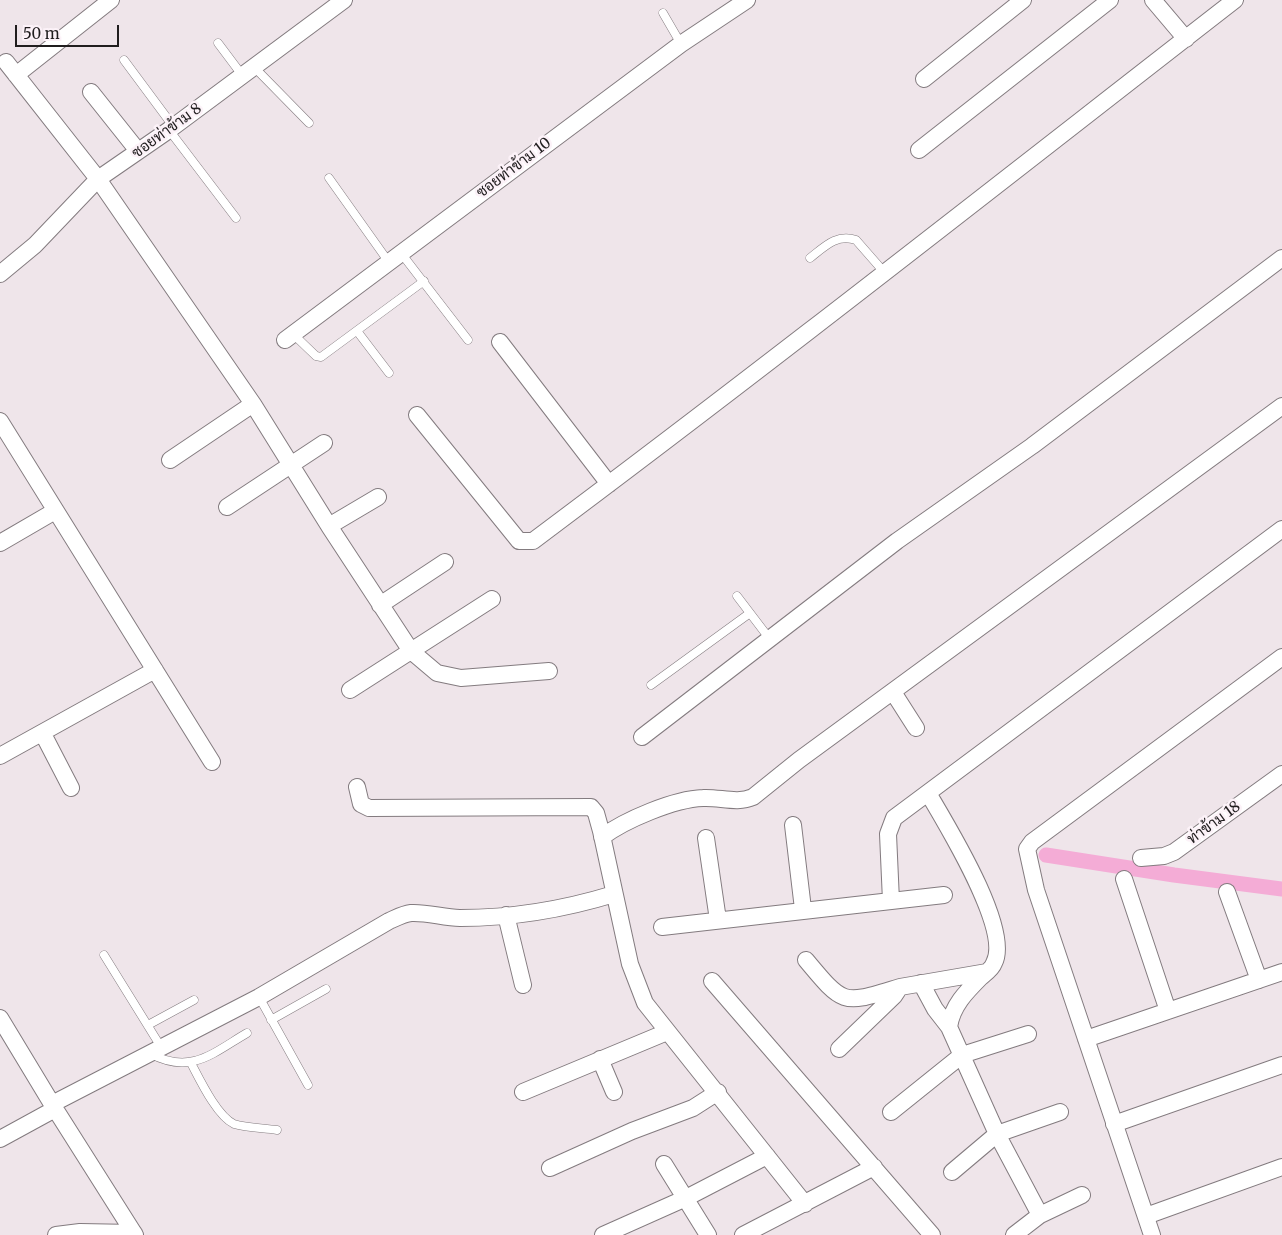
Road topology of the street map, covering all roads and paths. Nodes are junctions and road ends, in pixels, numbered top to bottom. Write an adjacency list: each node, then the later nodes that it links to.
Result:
1 (111, 0): 22 (street)
2 (344, 0): 8 (street, ซอยท่าข้าม 8)
3 (1023, 0): 15 (street)
4 (1153, 0): 10 (street)
5 (1235, 0): 10 (street)
6 (745, 1): 12 (street, ซอยท่าข้าม 10)
7 (1107, 1): 19 (street)
8 (326, 5): 14 (street, ซอยท่าข้าม 8)
9 (663, 13): 12 (lane)
10 (1186, 39): 28 (street)
11 (218, 43): 14 (lane)
12 (681, 44): 24 (street, ซอยท่าข้าม 10)
13 (124, 60): 18 (lane)
14 (248, 71): 17 (lane); 18 (street, ซอยท่าข้าม 8)
15 (924, 79)
16 (91, 92): 20 (street)
17 (308, 123)
18 (171, 128): 20 (street, ซอยท่าข้าม 8); 23 (lane)
19 (919, 150)
20 (138, 151): 22 (street, ซอยท่าข้าม 8)
21 (329, 178): 24 (lane)
22 (98, 179): 27 (street, ซอยท่าข้าม 8); 35 (street)
23 (236, 218)
24 (395, 257): 29 (lane); 31 (street, ซอยท่าข้าม 10)
25 (810, 258): 28 (lane)
26 (1282, 258): 54 (street)
27 (2, 267)
28 (884, 272): 42 (street)
29 (424, 281): 30 (lane); 32 (lane)
30 (357, 330): 31 (lane); 34 (lane)
31 (289, 337)
32 (468, 340)
33 (500, 342): 42 (street)
34 (389, 374)
35 (254, 404): 40 (street); 41 (street)
36 (1282, 406): 61 (street)
37 (417, 415): 42 (street)
38 (0, 421): 45 (street)
39 (324, 444): 41 (street)
40 (170, 460)
41 (291, 465): 44 (street); 46 (street)
42 (610, 484)
43 (378, 497): 46 (street)
44 (227, 507)
45 (55, 511): 48 (street); 57 (street)
46 (329, 526): 52 (street)
47 (1282, 529): 70 (street)
48 (0, 543)
49 (445, 562): 52 (street)
50 (737, 596): 53 (lane)
51 (492, 599): 55 (street)
52 (380, 606): 55 (street)
53 (750, 613): 54 (lane); 59 (lane)
54 (769, 638): 64 (street)
55 (411, 651): 58 (street); 60 (street)
56 (1282, 657): 104 (street)
57 (155, 670): 63 (street); 66 (street)
58 (549, 671)
59 (650, 685)
60 (350, 690)
61 (893, 692): 62 (street); 72 (street)
62 (916, 728)
63 (43, 734): 65 (street); 69 (street)
64 (642, 737)
65 (1, 752)
66 (212, 762)
67 (1282, 774): 74 (street, ท่าข้าม 18)
68 (357, 787): 72 (street)
69 (71, 788)
70 (928, 793): 79 (street); 86 (street)
71 (793, 825): 80 (street)
72 (602, 837): 77 (street)
73 (706, 838): 82 (street)
74 (1141, 858)
75 (1124, 879): 96 (street)
76 (1227, 892): 88 (street)
77 (614, 894): 81 (street); 101 (street)
78 (944, 894): 79 (street)
79 (891, 901): 80 (street)
80 (803, 909): 82 (street)
81 (506, 915): 91 (street); 94 (street)
82 (718, 920): 83 (street)
83 (662, 927)
84 (104, 955): 99 (lane)
85 (806, 960): 92 (street)
86 (987, 972): 90 (street); 100 (street)
87 (1282, 972): 88 (street)
88 (1259, 980): 96 (street)
89 (712, 981): 126 (street)
90 (920, 983): 92 (street); 100 (street)
91 (524, 985)
92 (900, 987): 105 (street)
93 (326, 989): 98 (lane)
94 (259, 997): 98 (lane); 106 (street)
95 (194, 1000): 99 (lane)
96 (1168, 1011): 104 (street)
97 (0, 1018): 115 (street)
98 (271, 1020): 111 (lane)
99 (148, 1026): 106 (lane)
100 (949, 1027): 107 (street)
101 (667, 1032): 108 (street); 114 (street)
102 (247, 1033): 109 (lane)
103 (1028, 1034): 107 (street)
104 (1086, 1039): 118 (street)
105 (839, 1049)
106 (155, 1050): 109 (lane); 115 (street)
107 (962, 1055): 116 (street); 120 (street)
108 (600, 1060): 112 (street); 113 (street)
109 (191, 1063): 119 (lane)
110 (1282, 1065): 118 (street)
111 (308, 1085)
112 (523, 1092)
113 (614, 1092)
114 (718, 1092): 122 (street); 125 (street)
115 (53, 1106): 121 (street); 133 (street)
116 (891, 1112)
117 (1060, 1112): 120 (street)
118 (1114, 1124): 132 (street)
119 (277, 1130)
120 (997, 1134): 127 (street); 131 (street)
121 (0, 1139)
122 (767, 1156): 129 (street); 130 (street)
123 (664, 1164): 129 (street)
124 (1282, 1167): 132 (street)
125 (550, 1168)
126 (874, 1168): 130 (street); 138 (street)
127 (952, 1172)
128 (1082, 1195): 131 (street)
129 (686, 1198): 135 (street); 136 (street)
130 (805, 1204): 137 (street)
131 (1040, 1215): 139 (street)
132 (1146, 1216): 140 (street)
133 (134, 1234): 134 (street)
134 (56, 1235)
135 (604, 1235)
136 (708, 1235)
137 (743, 1235)
138 (932, 1235)
139 (1014, 1235)
140 (1152, 1235)

